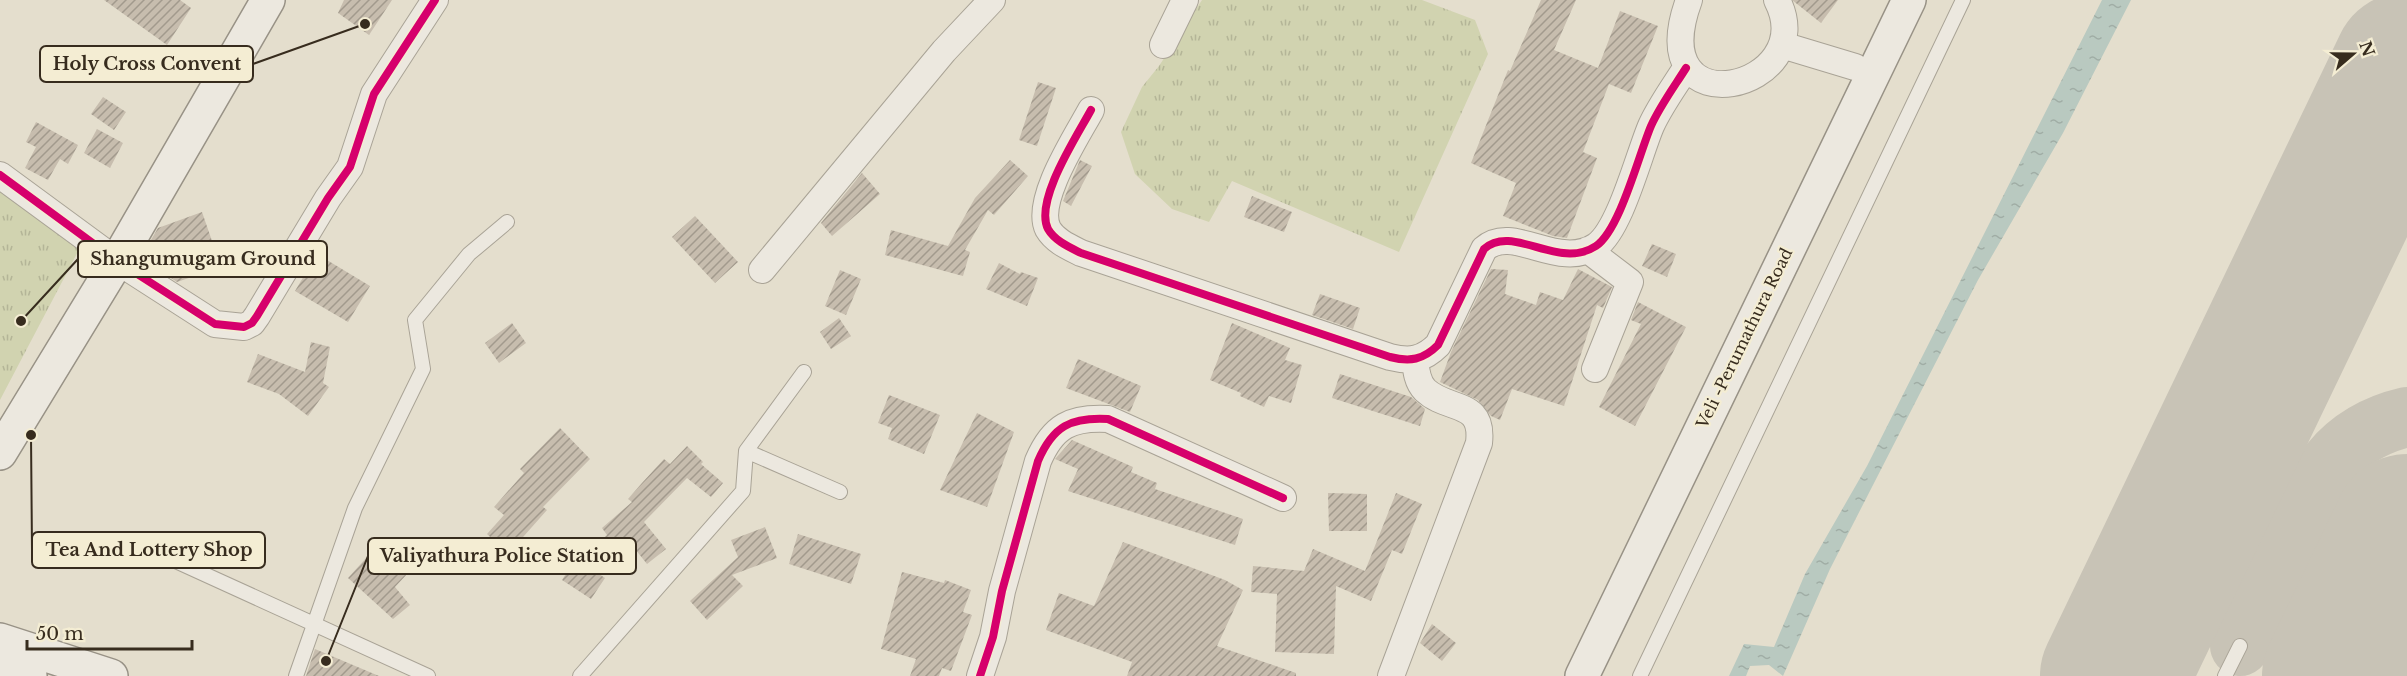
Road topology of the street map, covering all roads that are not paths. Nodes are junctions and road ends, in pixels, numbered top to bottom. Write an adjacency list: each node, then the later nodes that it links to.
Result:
1 (268, 0): 18 (main road)
2 (435, 0): 18 (street)
3 (992, 0): 19 (street)
4 (1185, 0): 10 (street)
5 (1689, 0): 13 (street)
6 (1777, 0): 11 (street)
7 (1889, 0): 12 (main road)
8 (1909, 0): 40 (main road, Veli -Perumathura Road)
9 (1963, 0): 41 (lane)
10 (1163, 45)
11 (1782, 45): 12 (street); 13 (street)
12 (1855, 67): 39 (main road)
13 (1686, 68): 17 (street)
14 (1091, 110): 20 (street)
15 (0, 175): 18 (street)
16 (507, 222): 28 (lane)
17 (1588, 250): 20 (street); 21 (street)
18 (117, 261): 24 (main road)
19 (762, 270)
20 (1420, 363): 38 (street)
21 (1595, 369)
22 (804, 372): 23 (lane)
23 (746, 451): 25 (lane); 36 (lane)
24 (0, 453)
25 (840, 492)
26 (1283, 498): 37 (street)
27 (136, 543): 28 (lane)
28 (313, 625): 34 (lane); 35 (lane)
29 (0, 640): 33 (main road)
30 (2240, 646): 42 (lane)
31 (0, 666): 32 (main road)
32 (30, 676)
33 (111, 676)
34 (296, 676)
35 (428, 676)
36 (580, 676)
37 (980, 676)
38 (1391, 676)
39 (1562, 676)
40 (1582, 676)
41 (1640, 676)
42 (2225, 676)

